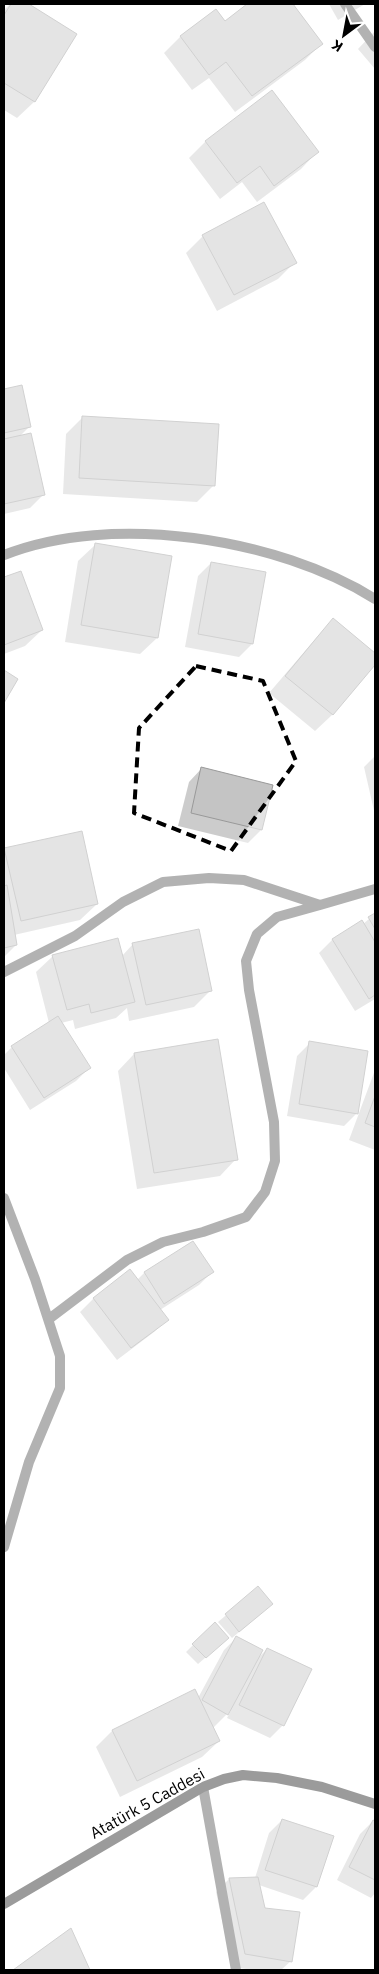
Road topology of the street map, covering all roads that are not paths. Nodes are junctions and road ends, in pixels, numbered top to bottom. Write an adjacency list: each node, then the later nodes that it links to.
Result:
1 (345, 4): 2 (street)
2 (375, 47)
3 (4, 555): 4 (street)
4 (375, 599)
5 (375, 889): 6 (street)
6 (320, 904): 7 (street); 9 (street)
7 (4, 972)
8 (4, 1198): 9 (street)
9 (49, 1319): 10 (street)
10 (4, 1547)
11 (203, 1787): 12 (main road, Atatürk 5 Caddesi); 13 (main road, Atatürk 5 Caddesi); 14 (street)
12 (375, 1804)
13 (4, 1904)
14 (236, 1970)

